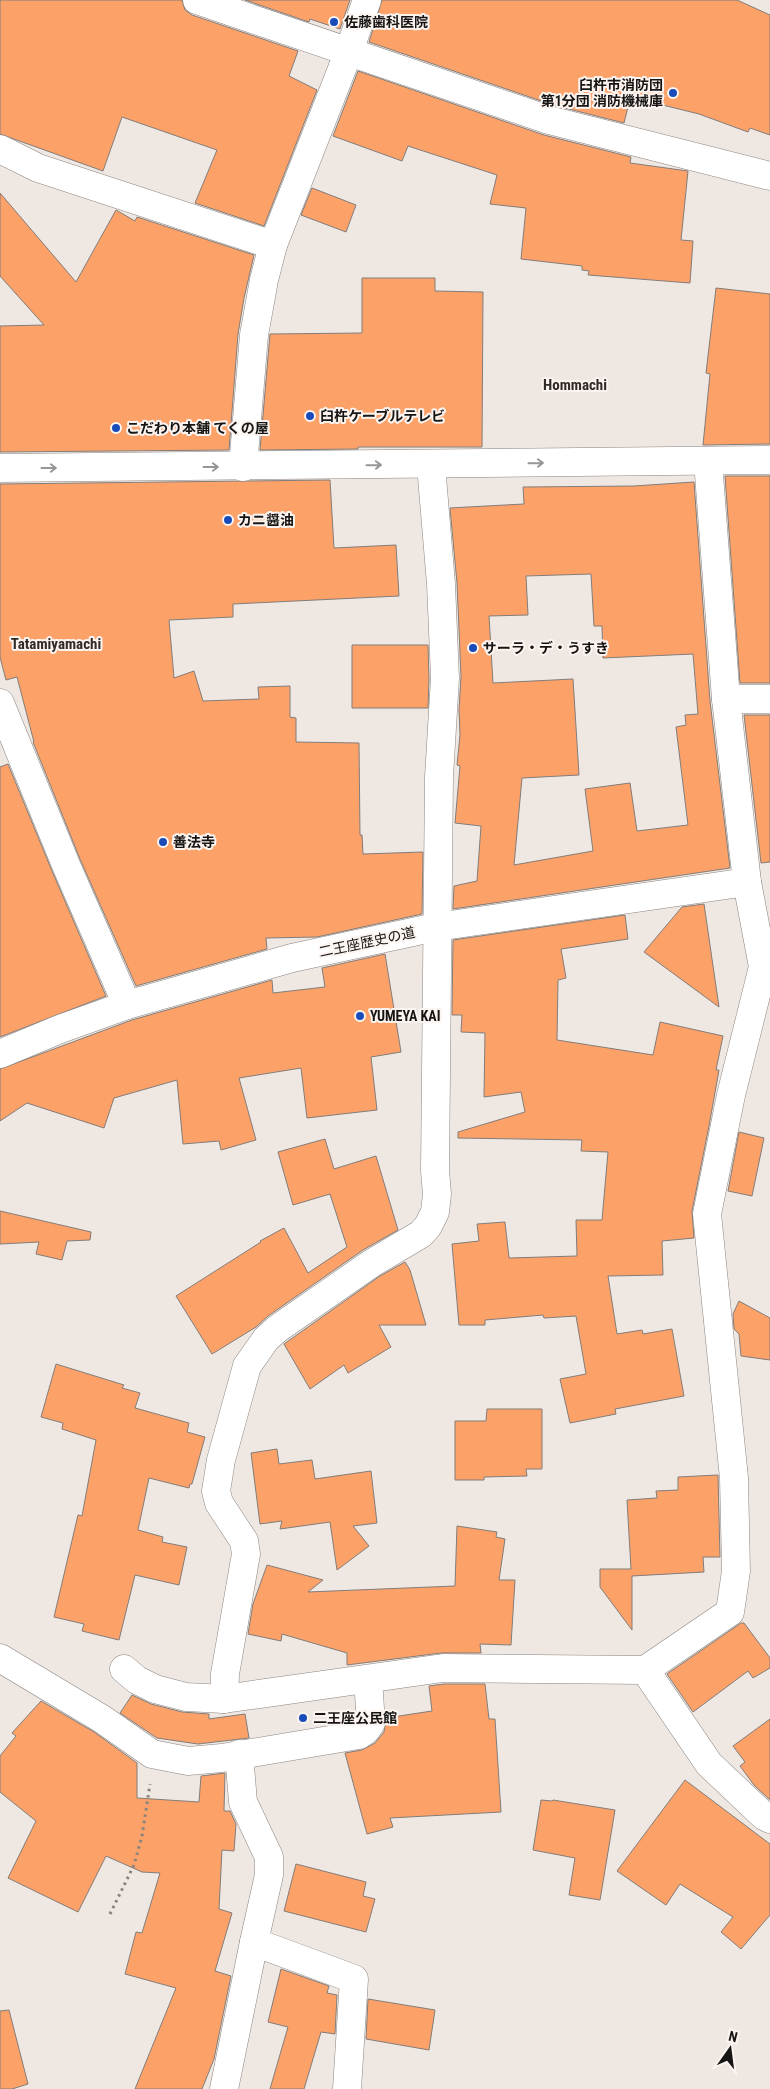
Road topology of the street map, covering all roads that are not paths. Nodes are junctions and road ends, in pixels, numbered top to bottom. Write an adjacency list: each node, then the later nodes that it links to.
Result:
1 (197, 0): 3 (street)
2 (367, 0): 3 (street)
3 (349, 51): 5 (street); 6 (street)
4 (0, 149): 6 (street)
5 (770, 176)
6 (273, 246): 10 (street)
7 (770, 460): 8 (street)
8 (708, 461): 9 (street, one-way to 8); 12 (street)
9 (431, 464): 10 (street, one-way to 9); 16 (street)
10 (243, 467): 11 (street, one-way to 10)
11 (0, 468)
12 (726, 699): 13 (street); 15 (street)
13 (770, 699)
14 (0, 703): 17 (street)
15 (748, 882): 16 (street, 二王座歴史の道); 21 (street)
16 (436, 927): 17 (street, 二王座歴史の道); 23 (street)
17 (127, 1005): 18 (street, 二王座歴史の道)
18 (0, 1054)
19 (0, 1658): 24 (street)
20 (124, 1669): 23 (street)
21 (645, 1670): 22 (street); 25 (street)
22 (368, 1680): 23 (street); 24 (street)
23 (224, 1699)
24 (239, 1754): 26 (street)
25 (770, 1819)
26 (254, 1942): 27 (street); 28 (street)
27 (224, 2089)
28 (347, 2089)

